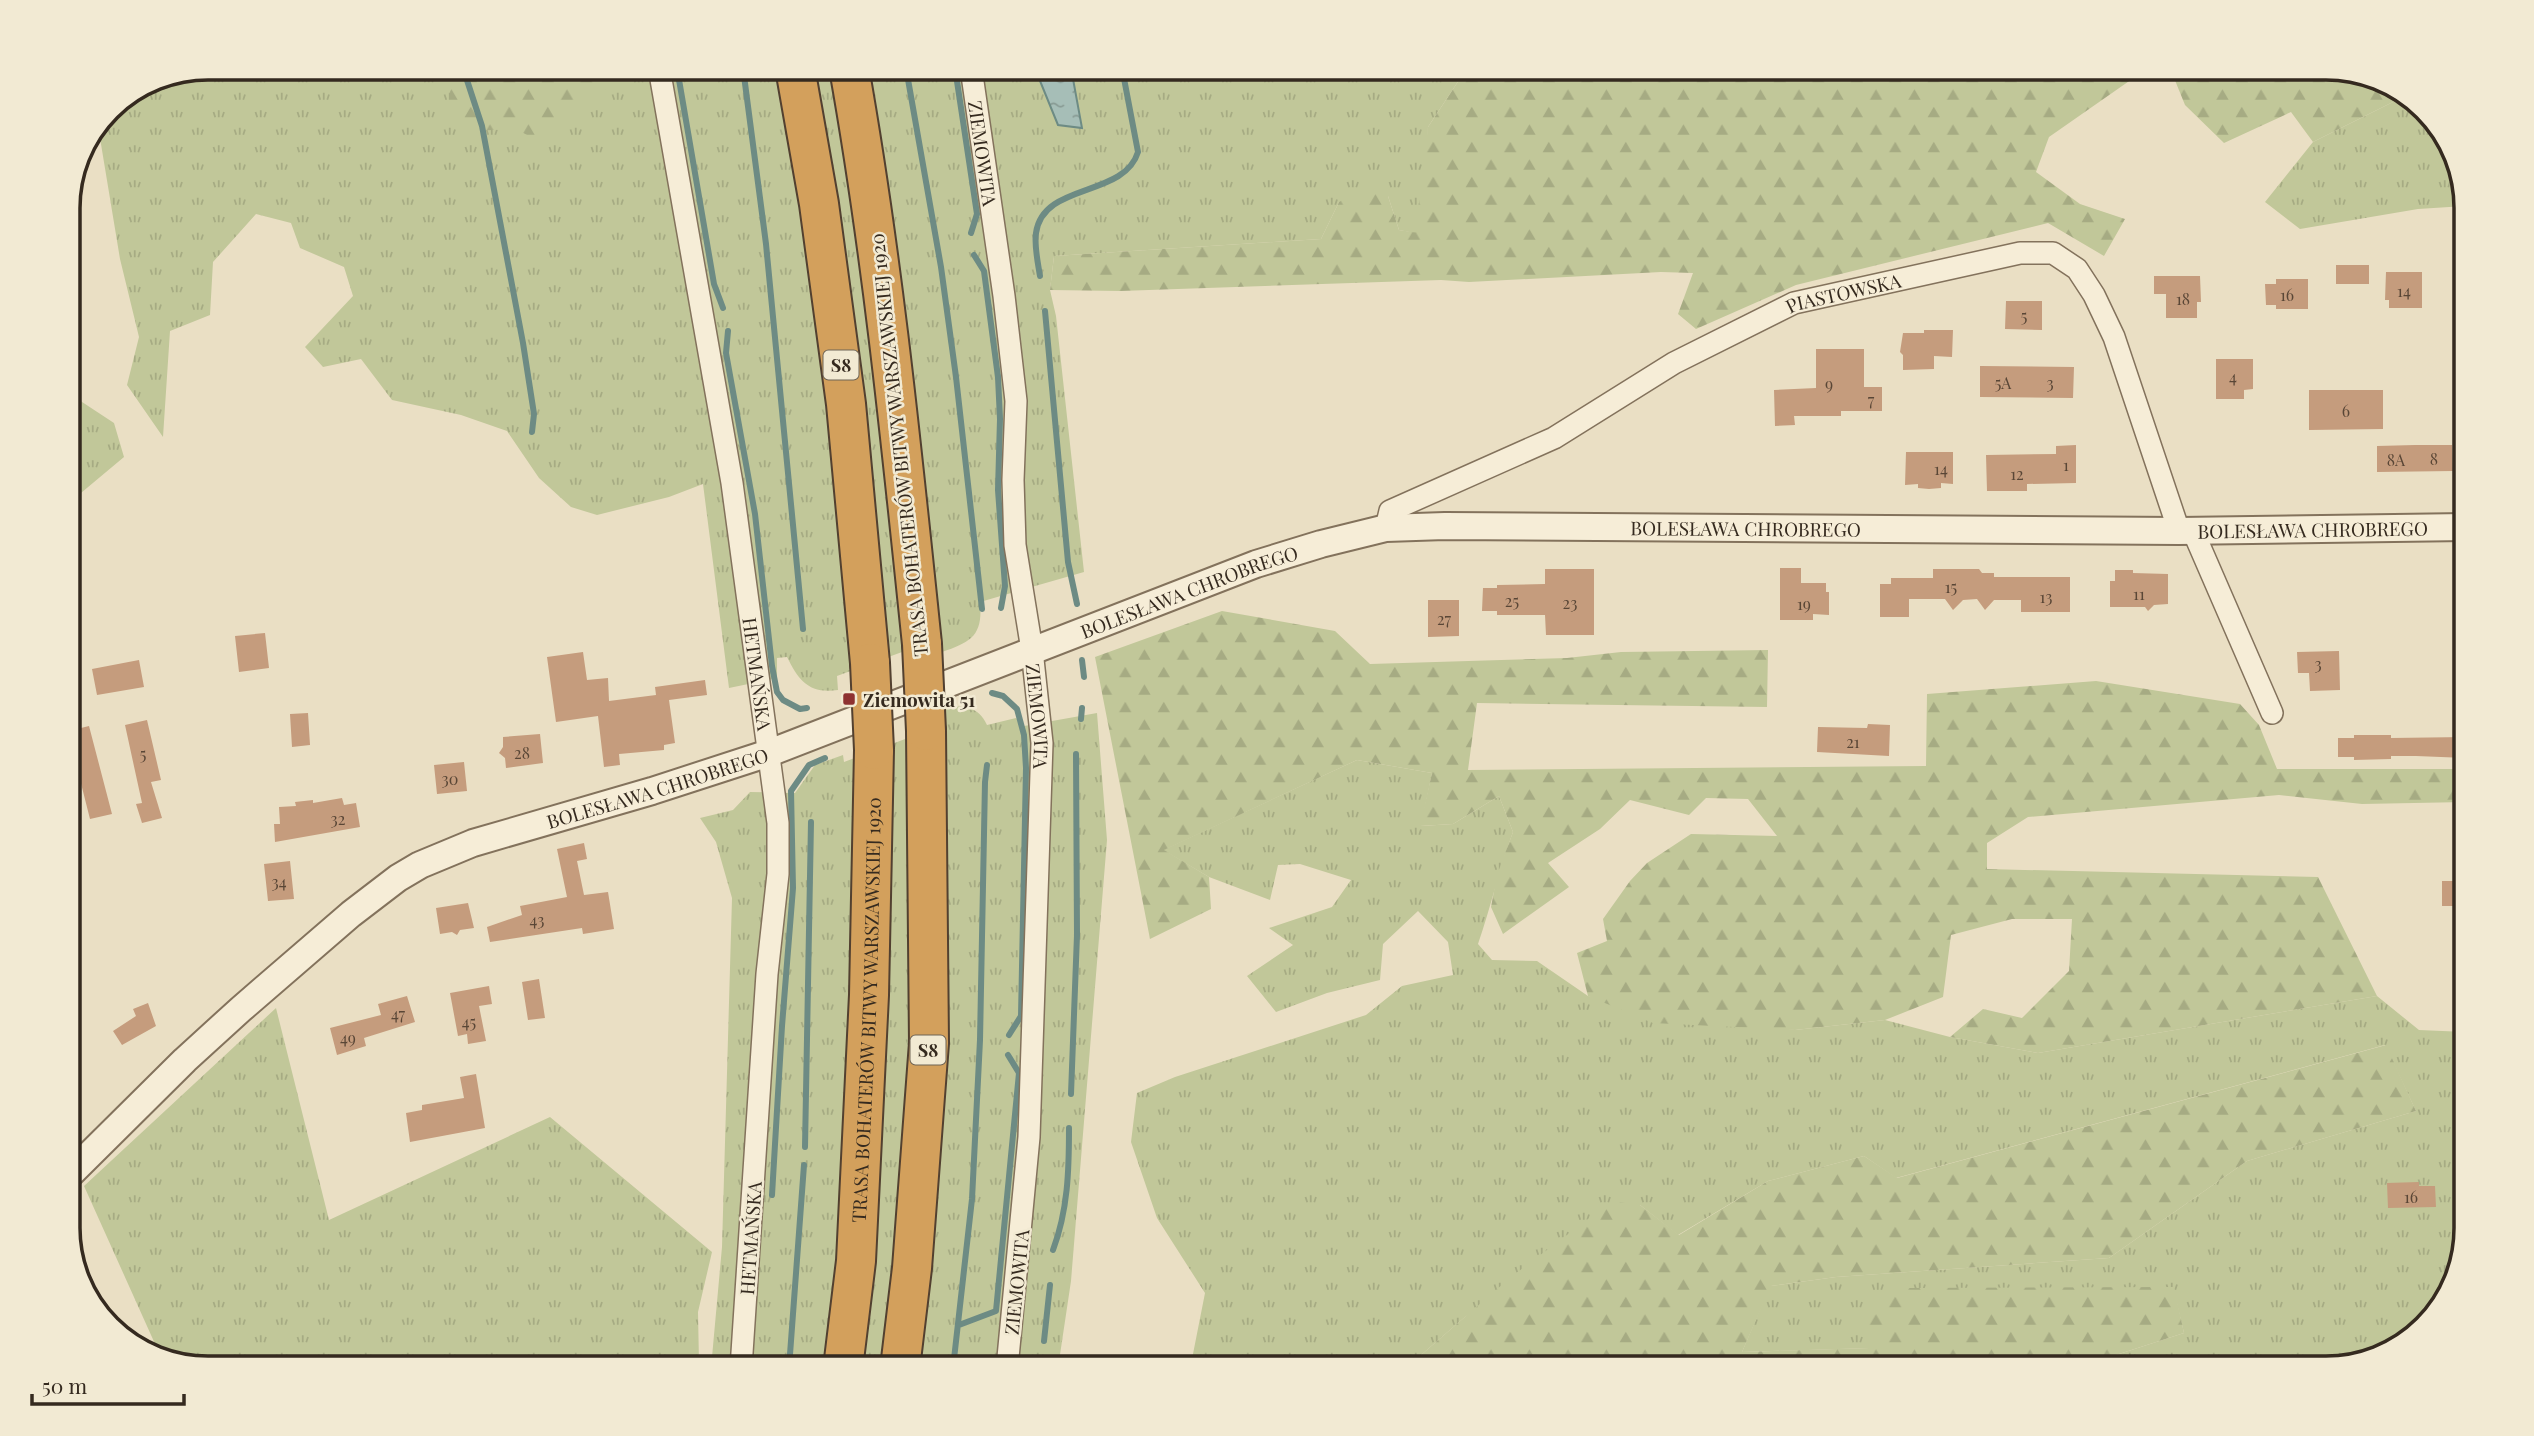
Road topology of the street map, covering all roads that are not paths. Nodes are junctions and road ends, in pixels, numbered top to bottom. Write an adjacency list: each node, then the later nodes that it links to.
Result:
1 (661, 80): 10 (street, HETMAŃSKA)
2 (797, 80): 13 (highway, TRASA BOHATERÓW BITWY WARSZAWSKIEJ 1920 / S8, bridge)
3 (851, 80): 14 (highway, TRASA BOHATERÓW BITWY WARSZAWSKIEJ 1920 / S8, bridge)
4 (973, 80): 8 (street, ZIEMOWITA)
5 (2453, 527): 7 (street, BOLESŁAWA CHROBREGO)
6 (1386, 528): 7 (street, BOLESŁAWA CHROBREGO); 7 (street, PIASTOWSKA); 8 (street, BOLESŁAWA CHROBREGO)
7 (2186, 531): 9 (street)
8 (1032, 650): 10 (street, BOLESŁAWA CHROBREGO); 15 (street, ZIEMOWITA)
9 (2272, 713)
10 (769, 753): 11 (street, BOLESŁAWA CHROBREGO); 12 (street, HETMAŃSKA)
11 (81, 1163)
12 (742, 1356)
13 (844, 1356)
14 (901, 1356)
15 (1008, 1356)

